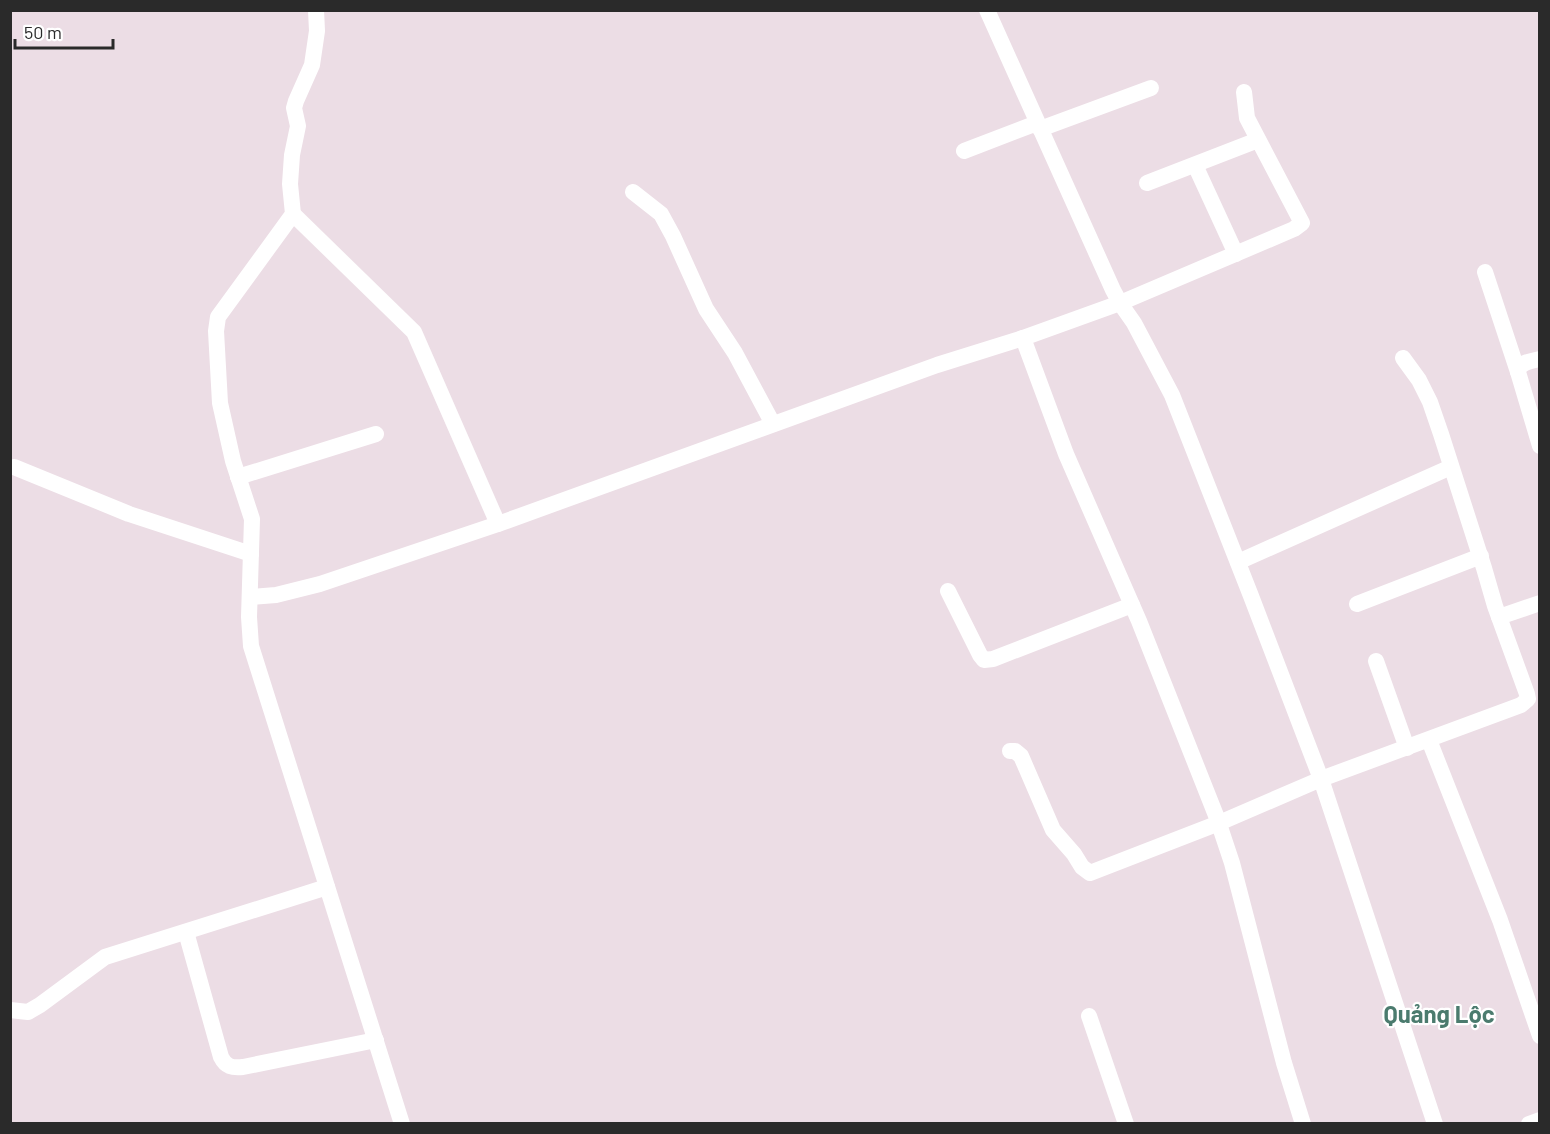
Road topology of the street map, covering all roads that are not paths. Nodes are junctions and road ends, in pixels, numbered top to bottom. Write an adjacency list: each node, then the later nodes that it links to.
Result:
1 (316, 10): 11 (street)
2 (987, 10): 5 (street)
3 (1151, 88): 5 (street)
4 (1244, 92): 6 (street)
5 (1039, 126): 7 (street); 14 (street)
6 (1258, 140): 8 (street); 12 (street)
7 (964, 151)
8 (1195, 165): 9 (street); 12 (street)
9 (1147, 183)
10 (633, 192): 19 (street)
11 (293, 214): 24 (street); 25 (street)
12 (1236, 254): 14 (street)
13 (1485, 272): 18 (street)
14 (1120, 303): 15 (street); 28 (street)
15 (1023, 338): 19 (street); 33 (street)
16 (1403, 358): 23 (street)
17 (1539, 358): 18 (street)
18 (1518, 372): 21 (street)
19 (773, 424): 25 (street)
20 (376, 434): 24 (street)
21 (1539, 446)
22 (14, 467): 26 (street)
23 (1451, 467): 27 (street); 28 (street)
24 (238, 477): 26 (street)
25 (498, 524): 30 (street)
26 (251, 554): 30 (street)
27 (1481, 556): 32 (street); 34 (street)
28 (1238, 562): 40 (street)
29 (948, 591): 33 (street)
30 (250, 597): 42 (street)
31 (1539, 603): 34 (street)
32 (1357, 604)
33 (1132, 605): 41 (street)
34 (1499, 617): 36 (street)
35 (1376, 661): 38 (street)
36 (1534, 700): 37 (street)
37 (1429, 740): 38 (street); 46 (street)
38 (1407, 748): 40 (street)
39 (1010, 751): 41 (street)
40 (1321, 779): 41 (street); 52 (street)
41 (1219, 823): 51 (street)
42 (327, 887): 43 (street); 47 (street)
43 (186, 932): 44 (street); 47 (street)
44 (10, 1010)
45 (1089, 1016): 50 (street)
46 (1539, 1036)
47 (376, 1040): 49 (street)
48 (1539, 1120): 53 (street)
49 (402, 1124)
50 (1126, 1124)
51 (1303, 1124)
52 (1435, 1124)
53 (1529, 1124)

